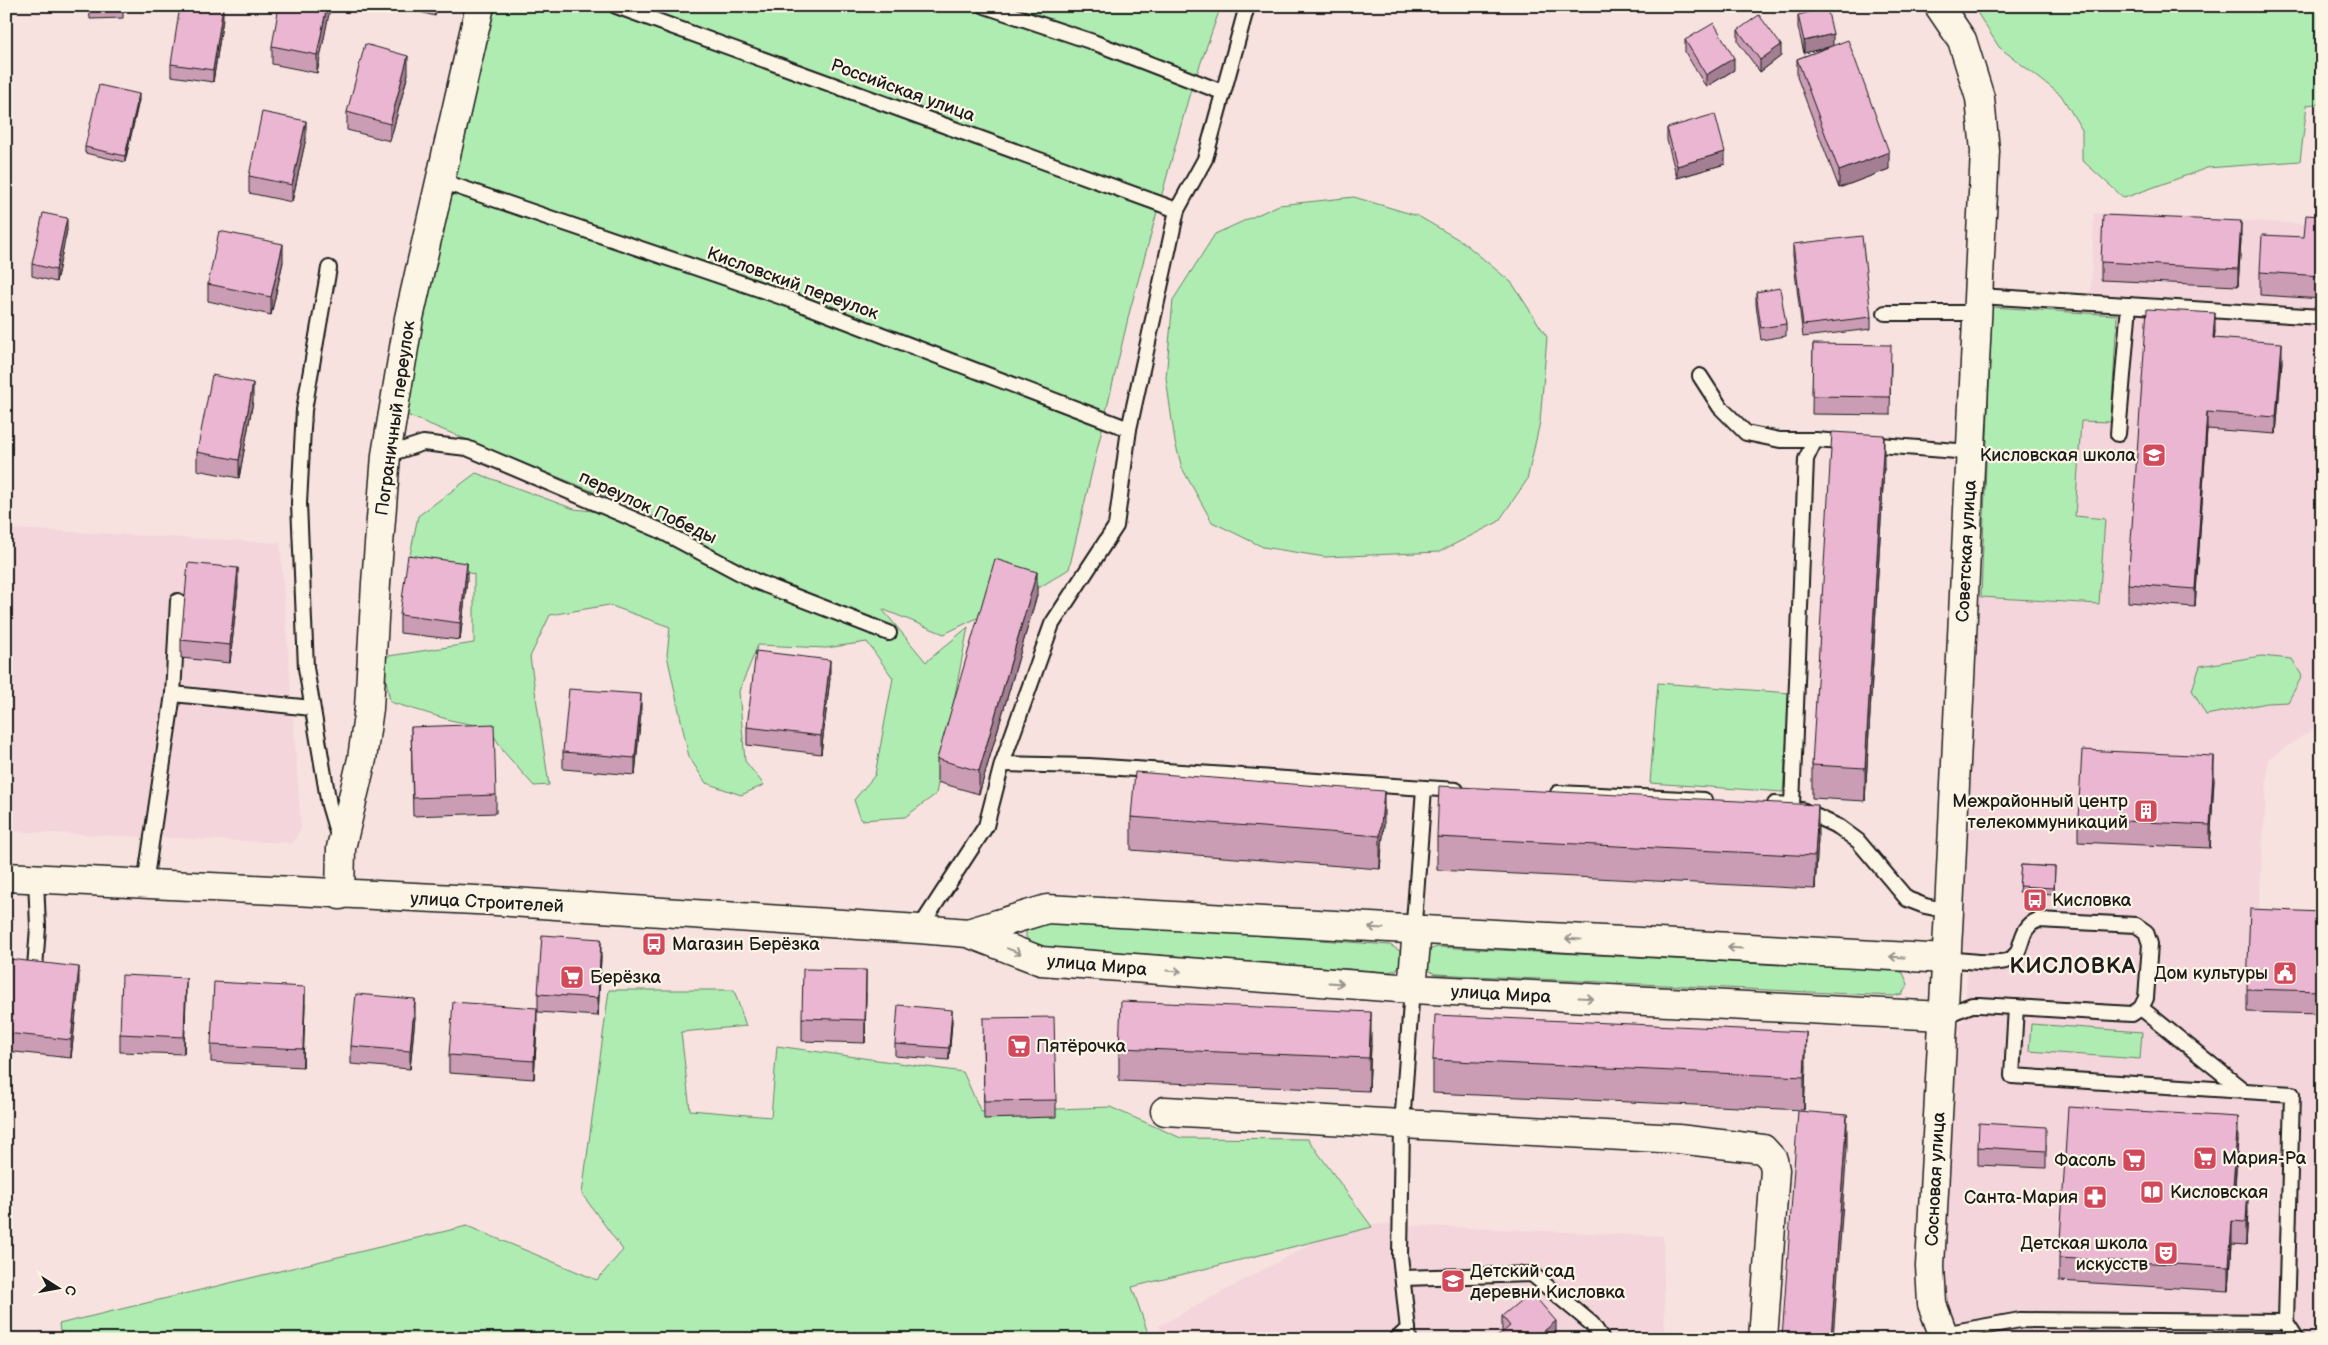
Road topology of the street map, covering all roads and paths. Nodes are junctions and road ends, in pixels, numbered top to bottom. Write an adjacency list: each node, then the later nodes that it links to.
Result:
1 (480, 6): 7 (street, Пограничный переулок)
2 (616, 6): 8 (lane, Российская улица)
3 (985, 6): 6 (lane)
4 (1247, 6): 6 (lane)
5 (1939, 6): 10 (street, Советская улица)
6 (1222, 92): 8 (lane)
7 (441, 181): 15 (lane, Кисловский переулок); 19 (street, Пограничный переулок)
8 (1177, 210): 15 (lane)
9 (329, 268): 23 (lane)
10 (1978, 305): 11 (lane); 12 (lane); 18 (street, Советская улица)
11 (2129, 306): 13 (lane); 16 (lane)
12 (1885, 313)
13 (2322, 318)
14 (1700, 376): 17 (lane)
15 (1129, 429): 24 (lane)
16 (2118, 434)
17 (1815, 440): 18 (lane); 30 (lane)
18 (1970, 452): 36 (street, Советская улица)
19 (386, 455): 21 (lane, переулок Победы); 31 (street, Пограничный переулок)
20 (178, 601): 22 (lane)
21 (889, 632)
22 (173, 694): 23 (lane); 34 (lane)
23 (312, 708): 31 (lane)
24 (1002, 764): 25 (lane); 37 (lane)
25 (1424, 789): 26 (lane); 38 (lane)
26 (1473, 790)
27 (1542, 792): 28 (lane)
28 (1716, 800)
29 (1764, 803): 30 (lane)
30 (1792, 805): 36 (lane)
31 (342, 848): 35 (street, Пограничный переулок)
32 (6, 877): 33 (street, улица Строителей)
33 (36, 878): 34 (street, улица Строителей); 41 (lane)
34 (145, 884): 35 (street, улица Строителей)
35 (340, 895): 37 (street, улица Строителей)
36 (1949, 911): 40 (street, Советская улица)
37 (919, 929): 39 (street, улица Строителей)
38 (1417, 930): 39 (street, one-way to 39); 40 (street, one-way to 38); 42 (street)
39 (968, 933): 42 (street, улица Мира, one-way to 42)
40 (1946, 959): 44 (lane); 45 (street, Советская улица)
41 (35, 968)
42 (1412, 989): 45 (street, улица Мира, one-way to 45); 48 (lane)
43 (2016, 1007): 44 (lane); 45 (lane); 46 (lane)
44 (2141, 1008): 46 (lane)
45 (1943, 1016): 52 (street, Сосновая улица)
46 (2243, 1090): 50 (lane)
47 (1165, 1111): 48 (street)
48 (1402, 1125): 49 (lane); 55 (street)
49 (1403, 1278): 51 (lane); 54 (lane)
50 (2286, 1322): 52 (lane); 56 (lane)
51 (1409, 1334): 53 (lane)
52 (1944, 1337)
53 (1397, 1339)
54 (1602, 1339)
55 (1763, 1339)
56 (2297, 1339)

